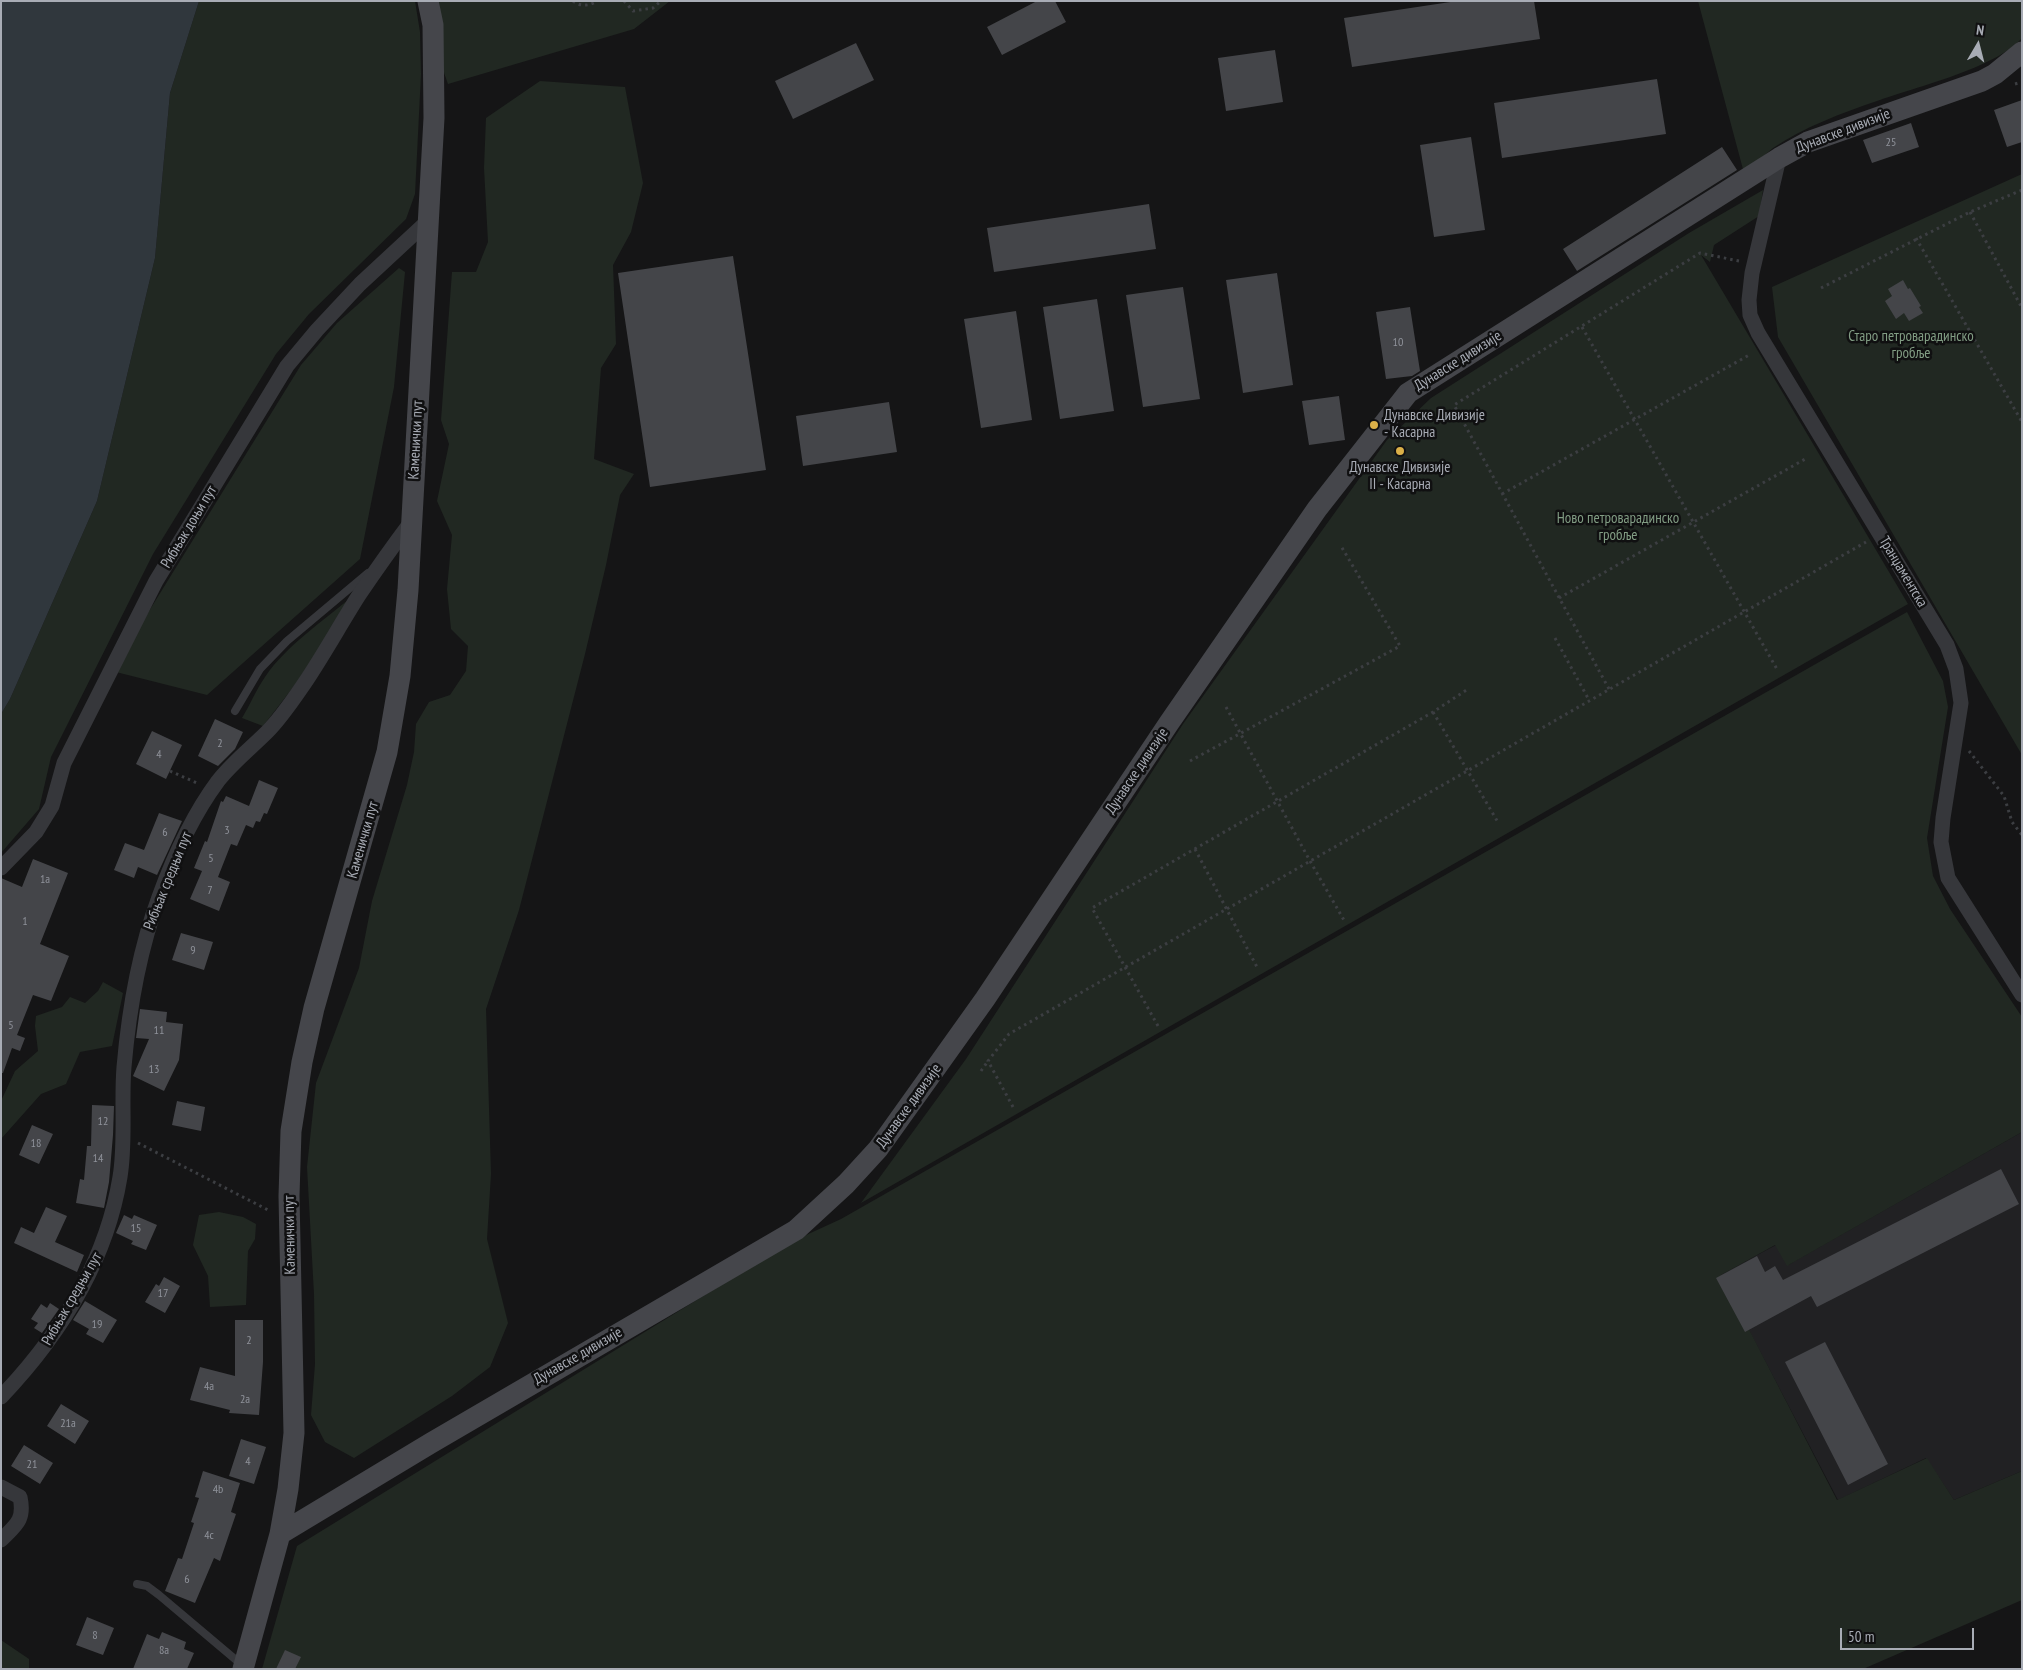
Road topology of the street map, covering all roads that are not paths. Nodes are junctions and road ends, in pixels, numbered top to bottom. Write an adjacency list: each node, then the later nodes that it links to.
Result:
1 (428, 1): 4 (street, Каменички пут)
2 (2022, 52): 3 (street, Дунавске дивизије)
3 (1779, 158): 9 (street, Транџаментска); 12 (street, Дунавске дивизије)
4 (429, 220): 5 (street, Каменички пут); 8 (street, Рибњак доњи пут)
5 (411, 522): 6 (street, Рибњак средњи пут); 12 (street, Каменички пут)
6 (383, 560): 7 (lane); 10 (street, Рибњак средњи пут)
7 (235, 711)
8 (1, 868)
9 (2022, 995)
10 (1, 1398)
11 (1, 1487): 13 (street)
12 (280, 1534): 15 (street, Каменички пут)
13 (1, 1540)
14 (137, 1584): 15 (lane)
15 (243, 1668)

